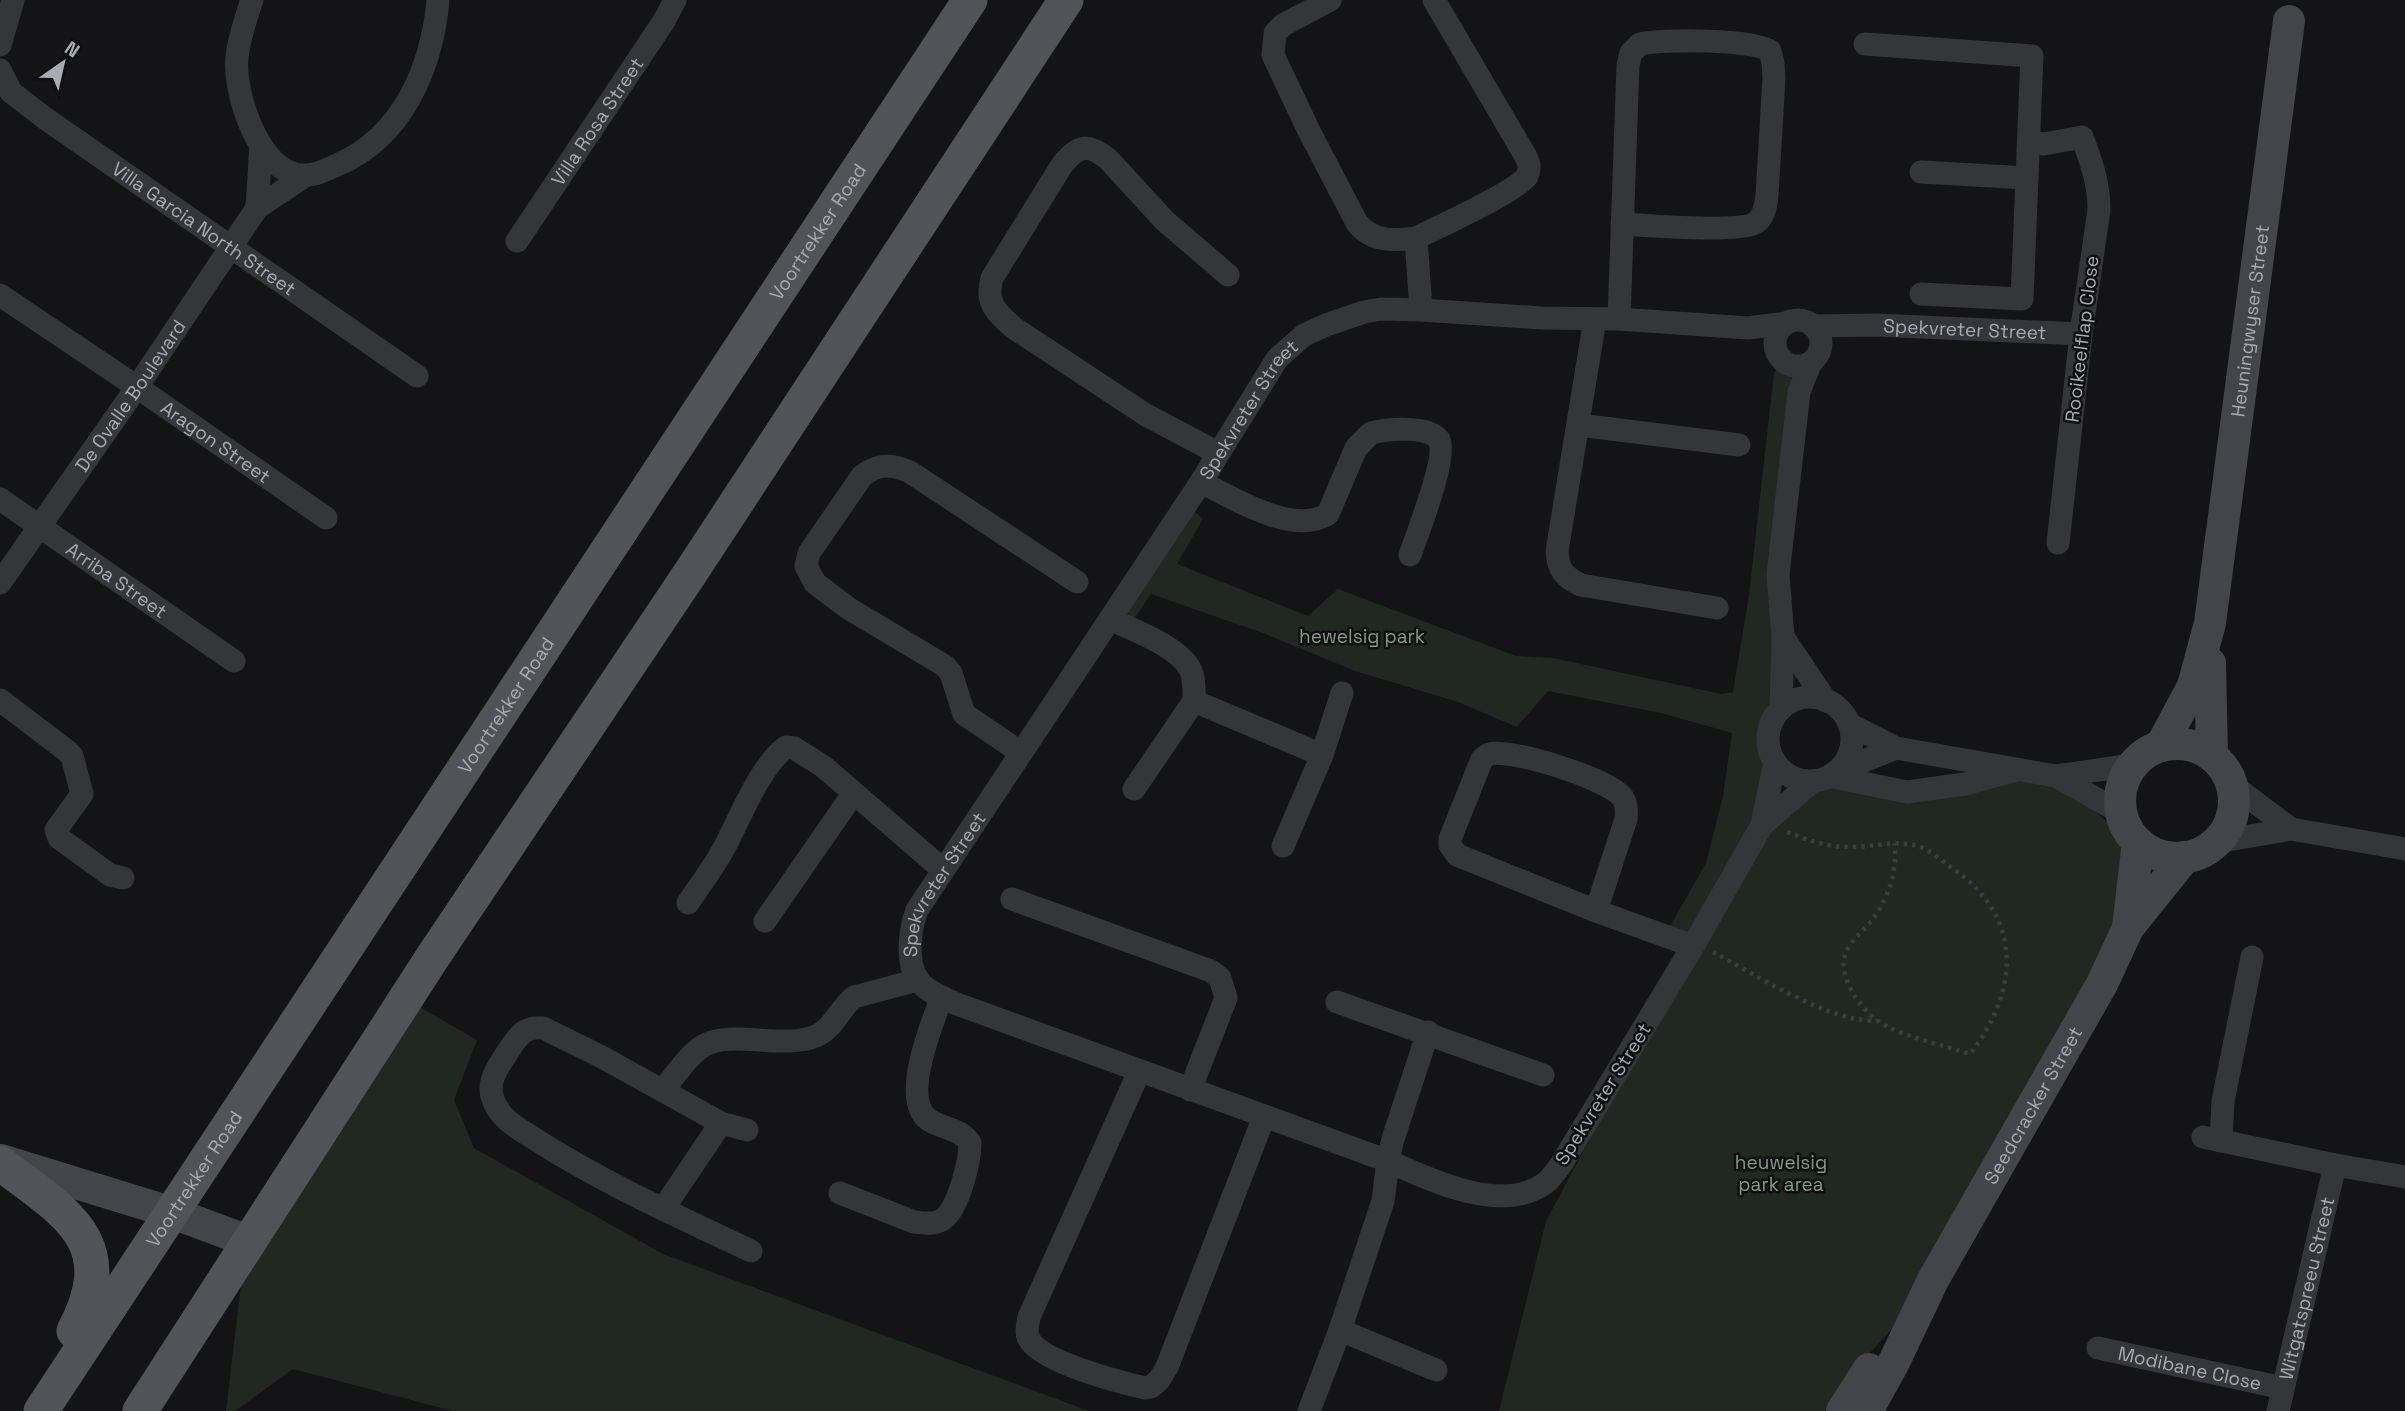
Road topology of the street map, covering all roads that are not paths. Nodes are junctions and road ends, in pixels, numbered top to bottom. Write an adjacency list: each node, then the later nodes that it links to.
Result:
1 (13, 0): 10 (street)
2 (253, 0): 14 (street, De Ovalle Boulevard)
3 (438, 0): 16 (street, De Ovalle Boulevard)
4 (675, 0): 21 (street, Villa Rosa Street)
5 (970, 0): 105 (main road, Voortrekker Road)
6 (1066, 0): 106 (main road)
7 (1330, 0): 20 (street)
8 (1434, 0): 20 (street)
9 (2289, 21): 49 (street, Heuningwyser Street)
10 (0, 44)
11 (1865, 44): 13 (street)
12 (0, 70): 22 (street, Villa Garcia North Street)
13 (2030, 142): 17 (street); 31 (street, Rooikeelflap Close)
14 (261, 145): 16 (street, De Ovalle Boulevard); 18 (street, De Ovalle Boulevard)
15 (1921, 172): 17 (street)
16 (305, 176): 18 (street, De Ovalle Boulevard)
17 (2027, 177): 24 (street)
18 (257, 208): 22 (street, De Ovalle Boulevard)
19 (1622, 224): 19 (street); 28 (street)
20 (1416, 238): 26 (street)
21 (517, 241)
22 (232, 246): 34 (street, Villa Garcia North Street); 35 (street, De Ovalle Boulevard)
23 (1228, 275): 38 (street)
24 (1921, 294)
25 (0, 295): 35 (street, Aragon Street)
26 (1421, 310): 27 (street, Spekvreter Street); 38 (street, Spekvreter Street)
27 (1595, 319): 28 (street, Spekvreter Street); 36 (street)
28 (1619, 319): 30 (street, Spekvreter Street)
29 (1787, 323): 30 (street, Spekvreter Street); 32 (street); 33 (street, Spekvreter Street)
30 (1748, 328): 32 (street, Spekvreter Street)
31 (2081, 334): 33 (street, Spekvreter Street); 43 (street, Rooikeelflap Close)
32 (1776, 343): 33 (street)
33 (1808, 350): 50 (street)
34 (417, 376)
35 (137, 387): 41 (street, Aragon Street); 42 (street, De Ovalle Boulevard)
36 (1578, 425): 37 (street); 47 (street)
37 (1739, 445)
38 (1218, 453): 39 (street, Spekvreter Street)
39 (1201, 482): 44 (street); 48 (street, Spekvreter Street)
40 (0, 499): 42 (street, Arriba Street)
41 (326, 519)
42 (39, 526): 46 (street, De Ovalle Boulevard); 51 (street, Arriba Street)
43 (2057, 543)
44 (1410, 555)
45 (1077, 582): 60 (street)
46 (0, 583)
47 (1717, 608)
48 (1110, 619): 54 (street); 60 (street, Spekvreter Street)
49 (2210, 623): 58 (street, Heuningwyser Street); 62 (street, Heuningwyser Street)
50 (1783, 637): 55 (street); 56 (street)
51 (234, 661)
52 (1342, 693): 61 (street)
53 (0, 701): 80 (street)
54 (1194, 701): 61 (street); 69 (street)
55 (1826, 701): 56 (street); 57 (street)
56 (1780, 709): 63 (street)
57 (1849, 724): 59 (street); 67 (street)
58 (2161, 746): 62 (street); 64 (street)
59 (1896, 748): 65 (street); 67 (street)
60 (1020, 752): 79 (street, Spekvreter Street)
61 (1322, 755): 76 (street)
62 (2212, 756): 68 (street)
63 (1775, 762): 67 (street); 72 (street, Spekvreter Street)
64 (2133, 765): 66 (street); 71 (street)
65 (2016, 770): 66 (street); 67 (street)
66 (2056, 776): 71 (street)
67 (1825, 777): 72 (street, Spekvreter Street)
68 (2231, 784): 73 (street); 74 (street)
69 (1134, 789)
70 (853, 794): 79 (street); 82 (street); 84 (street)
71 (2121, 813): 75 (street)
72 (1762, 825): 86 (street, Spekvreter Street)
73 (2291, 829): 74 (street); 77 (street)
74 (2216, 842): 78 (street)
75 (2138, 843): 78 (street); 85 (street, Seedcracker Street)
76 (1283, 846)
77 (2405, 849)
78 (2185, 857): 85 (street, Seedcracker Street)
79 (942, 869): 88 (street, Spekvreter Street)
80 (122, 878)
81 (1012, 899): 95 (street)
82 (688, 903)
83 (1596, 911): 83 (street); 86 (street)
84 (765, 921)
85 (2128, 928): 108 (street, Seedcracker Street)
86 (1694, 944): 100 (street, Spekvreter Street)
87 (2252, 957): 101 (street)
88 (918, 980): 89 (street, Spekvreter Street); 94 (street)
89 (942, 997): 92 (street, Spekvreter Street); 103 (street)
90 (1337, 1002): 91 (street)
91 (1428, 1032): 93 (street); 100 (street)
92 (1139, 1072): 95 (street, Spekvreter Street); 96 (street)
93 (1543, 1075)
94 (663, 1090): 97 (street); 104 (street)
95 (1190, 1090): 96 (street, Spekvreter Street)
96 (1264, 1117): 100 (street, Spekvreter Street)
97 (721, 1124): 98 (street); 104 (street)
98 (747, 1130)
99 (0, 1161): 105 (street); 113 (main road)
100 (1388, 1161): 109 (street)
101 (2335, 1165): 102 (street); 112 (street, Witgatspreeu Street)
102 (2405, 1177)
103 (840, 1193)
104 (663, 1209): 107 (street)
105 (170, 1212): 106 (street); 114 (main road, Voortrekker Road)
106 (248, 1241): 115 (main road)
107 (751, 1251)
108 (1933, 1280): 117 (street, Seedcracker Street); 118 (street, Seedcracker Street)
109 (1340, 1330): 111 (street); 116 (street)
110 (2098, 1348): 112 (street, Modibane Close)
111 (1436, 1370)
112 (2283, 1388): 119 (street, Witgatspreeu Street)
113 (24, 1411)
114 (41, 1411)
115 (140, 1411)
116 (1309, 1411)
117 (1842, 1411)
118 (1867, 1411)
119 (2278, 1411)

